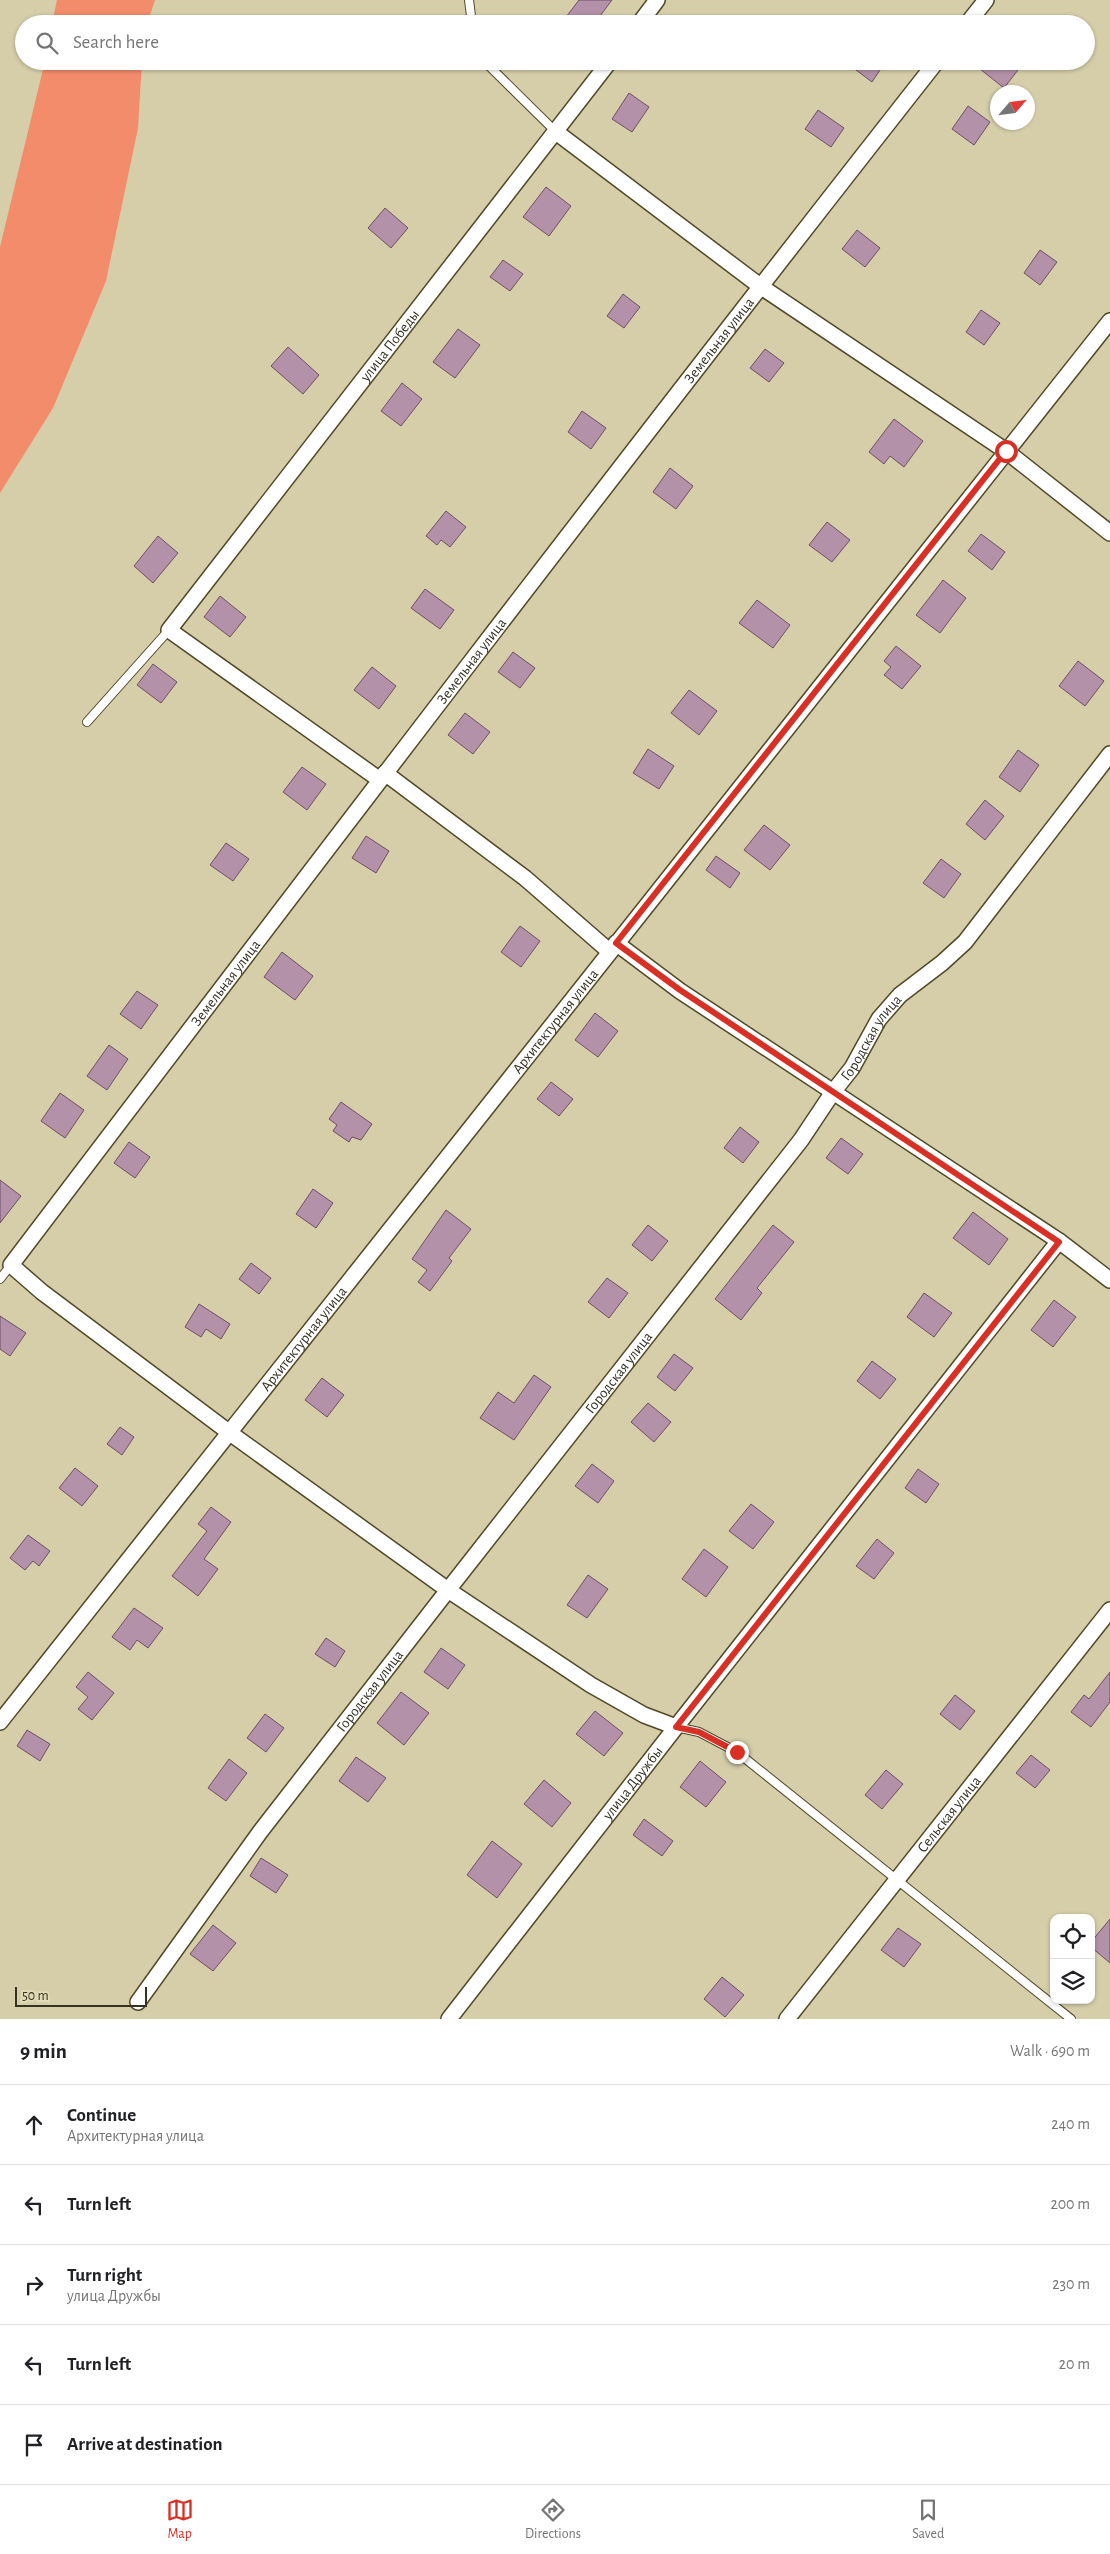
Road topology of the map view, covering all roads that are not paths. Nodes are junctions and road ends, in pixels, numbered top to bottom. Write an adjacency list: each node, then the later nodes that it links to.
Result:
1 (469, 0): 4 (lane)
2 (657, 0): 5 (street)
3 (986, 0): 6 (street)
4 (471, 15)
5 (646, 15)
6 (974, 15)
7 (493, 70): 10 (lane)
8 (603, 70): 10 (street, улица Победы)
9 (930, 70): 11 (street, Земельная улица)
10 (556, 132): 11 (street); 15 (street, улица Победы)
11 (760, 286): 13 (street); 18 (street, Земельная улица)
12 (1110, 321): 13 (street, Архитектурная улица)
13 (1006, 451): 14 (street); 19 (street, Архитектурная улица)
14 (1110, 533)
15 (169, 630): 16 (lane); 18 (street)
16 (88, 722)
17 (1110, 754): 20 (street, Городская улица)
18 (382, 777): 19 (street); 22 (street, Земельная улица)
19 (613, 947): 20 (street); 25 (street, Архитектурная улица)
20 (833, 1092): 21 (street); 26 (street, Городская улица)
21 (1059, 1242): 24 (street); 29 (street, улица Дружбы)
22 (10, 1265): 23 (lane); 25 (street)
23 (0, 1279)
24 (1110, 1280)
25 (230, 1433): 26 (street); 28 (street, Архитектурная улица)
26 (448, 1590): 29 (street); 31 (street, Городская улица)
27 (1110, 1610): 30 (street, Сельская улица)
28 (0, 1722)
29 (676, 1727): 30 (lane); 32 (street, улица Дружбы)
30 (897, 1880): 33 (street, Сельская улица); 34 (lane)
31 (138, 2002)
32 (449, 2019)
33 (787, 2019)
34 (1071, 2019)

